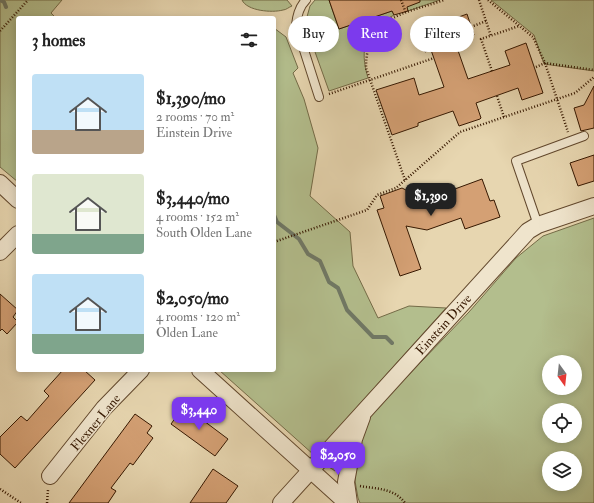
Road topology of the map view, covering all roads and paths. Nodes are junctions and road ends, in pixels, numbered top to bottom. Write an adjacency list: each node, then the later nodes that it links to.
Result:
1 (28, 0): 11 (path)
2 (306, 0): 21 (lane)
3 (401, 0): 7 (path)
4 (444, 0): 7 (path)
5 (479, 0): 8 (path)
6 (488, 0): 10 (path)
7 (406, 13): 19 (path)
8 (486, 21): 9 (path); 12 (path)
9 (474, 26)
10 (520, 26): 12 (path); 14 (path)
11 (0, 31)
12 (491, 36): 17 (path)
13 (434, 58): 19 (path)
14 (545, 63): 15 (path); 16 (path); 22 (path)
15 (536, 67)
16 (594, 70)
17 (492, 71)
18 (594, 77): 22 (path)
19 (371, 80): 21 (path); 26 (path)
20 (496, 96): 23 (path)
21 (320, 97)
22 (557, 99): 23 (path); 25 (path)
23 (504, 117): 26 (path)
24 (584, 136): 25 (lane)
25 (571, 141): 30 (lane)
26 (405, 180): 32 (path)
27 (0, 183): 28 (street)
28 (16, 198)
29 (594, 206): 30 (street, Einstein Drive)
30 (538, 225): 36 (street, Einstein Drive)
31 (16, 236): 33 (street)
32 (276, 241)
33 (0, 252)
34 (139, 372): 38 (street, Flexner Lane)
35 (202, 372): 37 (street)
36 (365, 409): 37 (street, Einstein Drive); 39 (street)
37 (311, 470): 42 (street, Einstein Drive); 43 (street)
38 (50, 476)
39 (346, 482): 43 (street); 44 (path)
40 (0, 489): 41 (path)
41 (21, 503)
42 (281, 503)
43 (348, 503)
44 (405, 503)

